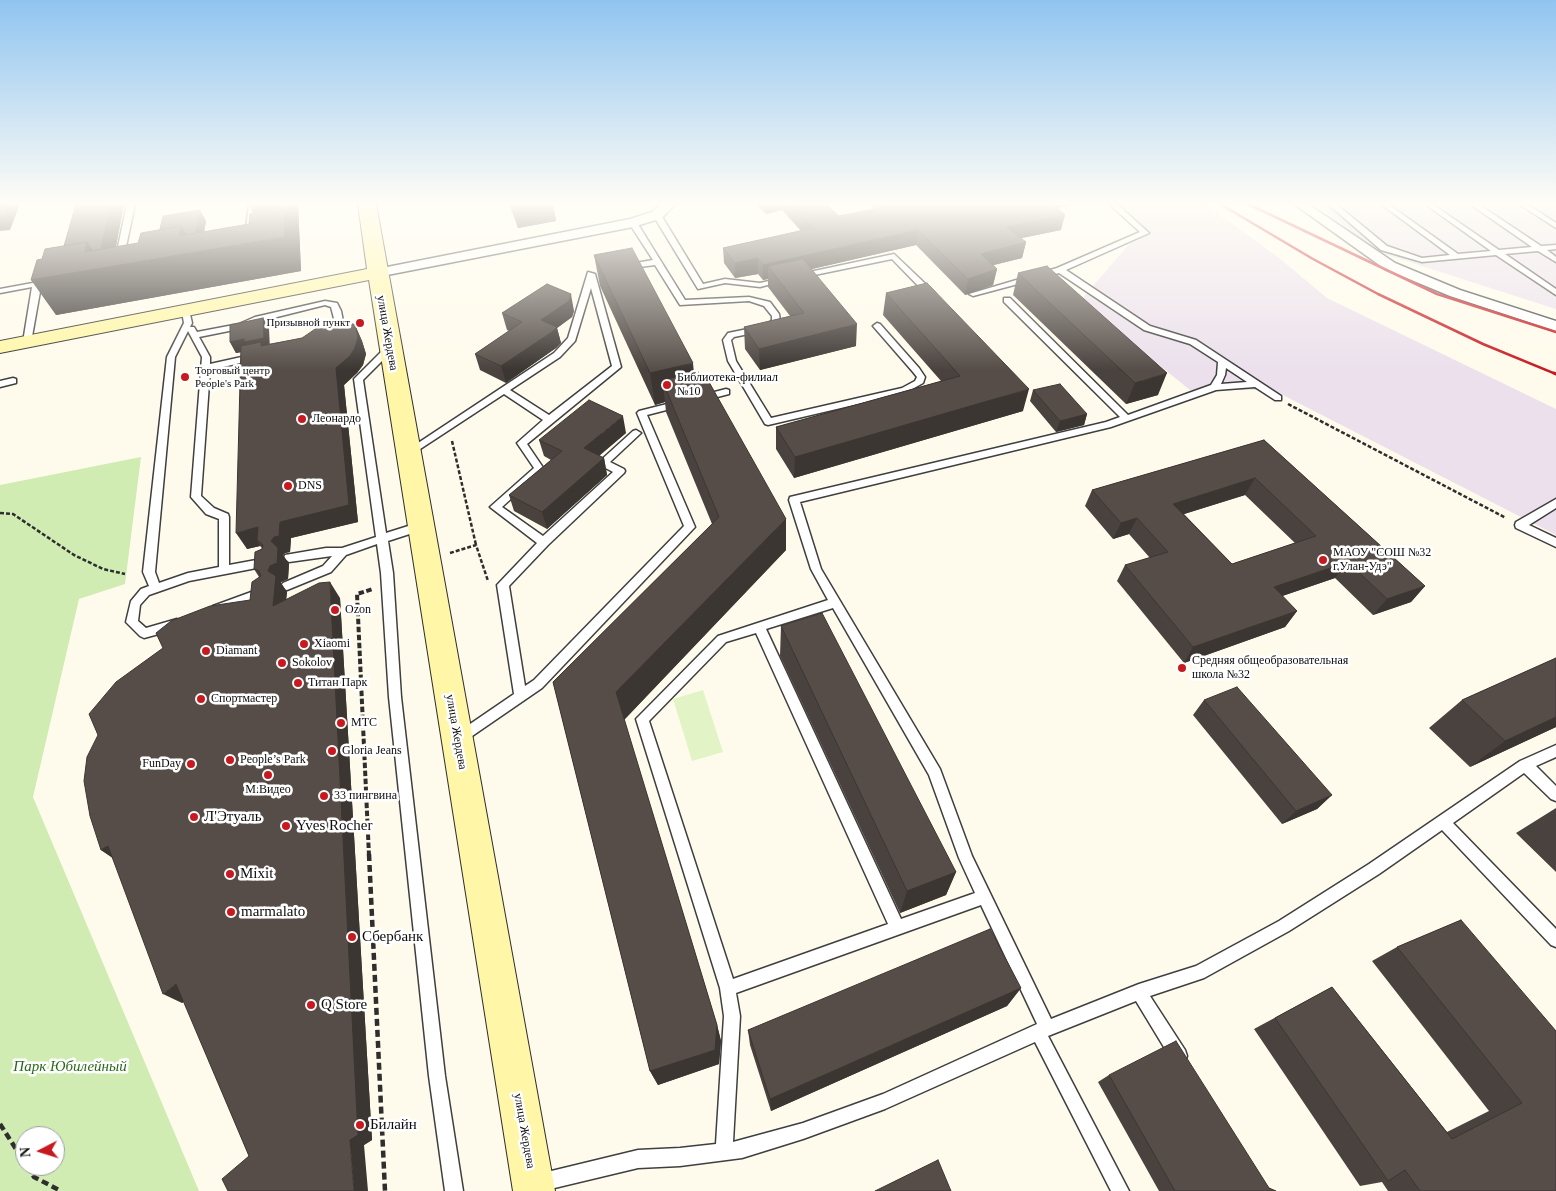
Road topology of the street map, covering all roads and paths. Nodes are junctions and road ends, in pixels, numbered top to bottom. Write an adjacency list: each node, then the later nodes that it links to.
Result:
1 (119, 260): 11 (lane)
2 (375, 260): 14 (main road, улица Жердева)
3 (446, 260): 14 (street)
4 (685, 260): 5 (lane)
5 (877, 260)
6 (897, 260): 21 (lane)
7 (1084, 260): 13 (lane)
8 (1381, 260): 24 (street)
9 (1506, 260): 18 (lane)
10 (657, 262): 12 (lane); 23 (lane)
11 (126, 268)
12 (619, 269)
13 (1060, 270): 19 (lane); 31 (lane)
14 (377, 273): 22 (main road); 29 (main road, улица Жердева)
15 (54, 281): 16 (lane)
16 (36, 284): 17 (lane); 27 (lane)
17 (0, 291)
18 (1556, 293)
19 (973, 294)
20 (1007, 300): 40 (lane)
21 (939, 303)
22 (187, 317): 26 (lane); 27 (main road); 62 (lane)
23 (877, 326)
24 (1556, 326)
25 (325, 334): 26 (lane)
26 (194, 335): 32 (lane)
27 (27, 342): 28 (main road)
28 (0, 347)
29 (390, 348): 44 (main road, улица Жердева); 49 (lane)
30 (264, 355): 32 (lane)
31 (1222, 362): 35 (lane); 36 (lane)
32 (206, 368): 57 (lane)
33 (13, 381): 34 (lane)
34 (0, 384)
35 (1256, 384): 36 (lane); 39 (lane)
36 (1215, 387): 40 (lane)
37 (504, 390): 41 (lane); 41 (lane); 42 (lane)
38 (726, 392): 68 (lane)
39 (1278, 398): 47 (path)
40 (1126, 418): 64 (lane)
41 (549, 420): 50 (lane)
42 (449, 426): 44 (lane); 52 (path)
43 (636, 433): 50 (lane)
44 (408, 453): 48 (main road, улица Жердева)
45 (1556, 503): 47 (lane)
46 (0, 513): 59 (path)
47 (1520, 525): 51 (lane)
48 (421, 526): 49 (lane); 55 (main road, улица Жердева)
49 (381, 538): 53 (lane); 58 (lane)
50 (544, 542): 60 (lane)
51 (1556, 543)
52 (476, 545): 55 (path); 60 (path)
53 (342, 552): 54 (lane); 61 (lane)
54 (290, 558)
55 (427, 559): 69 (main road, улица Жердева)
56 (267, 562): 57 (lane)
57 (224, 570): 62 (lane)
58 (386, 571): 87 (path); 88 (lane)
59 (125, 574)
60 (503, 585): 68 (lane)
61 (288, 586)
62 (155, 587): 66 (lane)
63 (265, 591): 65 (lane)
64 (836, 602): 67 (lane); 74 (lane)
65 (206, 613)
66 (188, 621)
67 (759, 627): 75 (lane); 77 (lane)
68 (521, 696): 69 (lane)
69 (457, 740): 85 (main road, улица Жердева)
70 (1556, 751): 71 (lane)
71 (1525, 765): 72 (lane); 73 (lane)
72 (1556, 794)
73 (1443, 822): 76 (lane); 78 (lane)
74 (984, 896): 75 (lane); 79 (lane)
75 (897, 927): 77 (lane)
76 (1556, 940)
77 (728, 988): 83 (lane)
78 (1139, 992): 79 (lane); 80 (lane)
79 (1042, 1030): 83 (lane); 89 (lane)
80 (1186, 1067)
81 (0, 1124): 82 (path)
82 (15, 1148)
83 (724, 1152): 85 (lane)
84 (33, 1176): 86 (path)
85 (533, 1188)
86 (61, 1191)
87 (385, 1191)
88 (454, 1191)
89 (1120, 1191)

